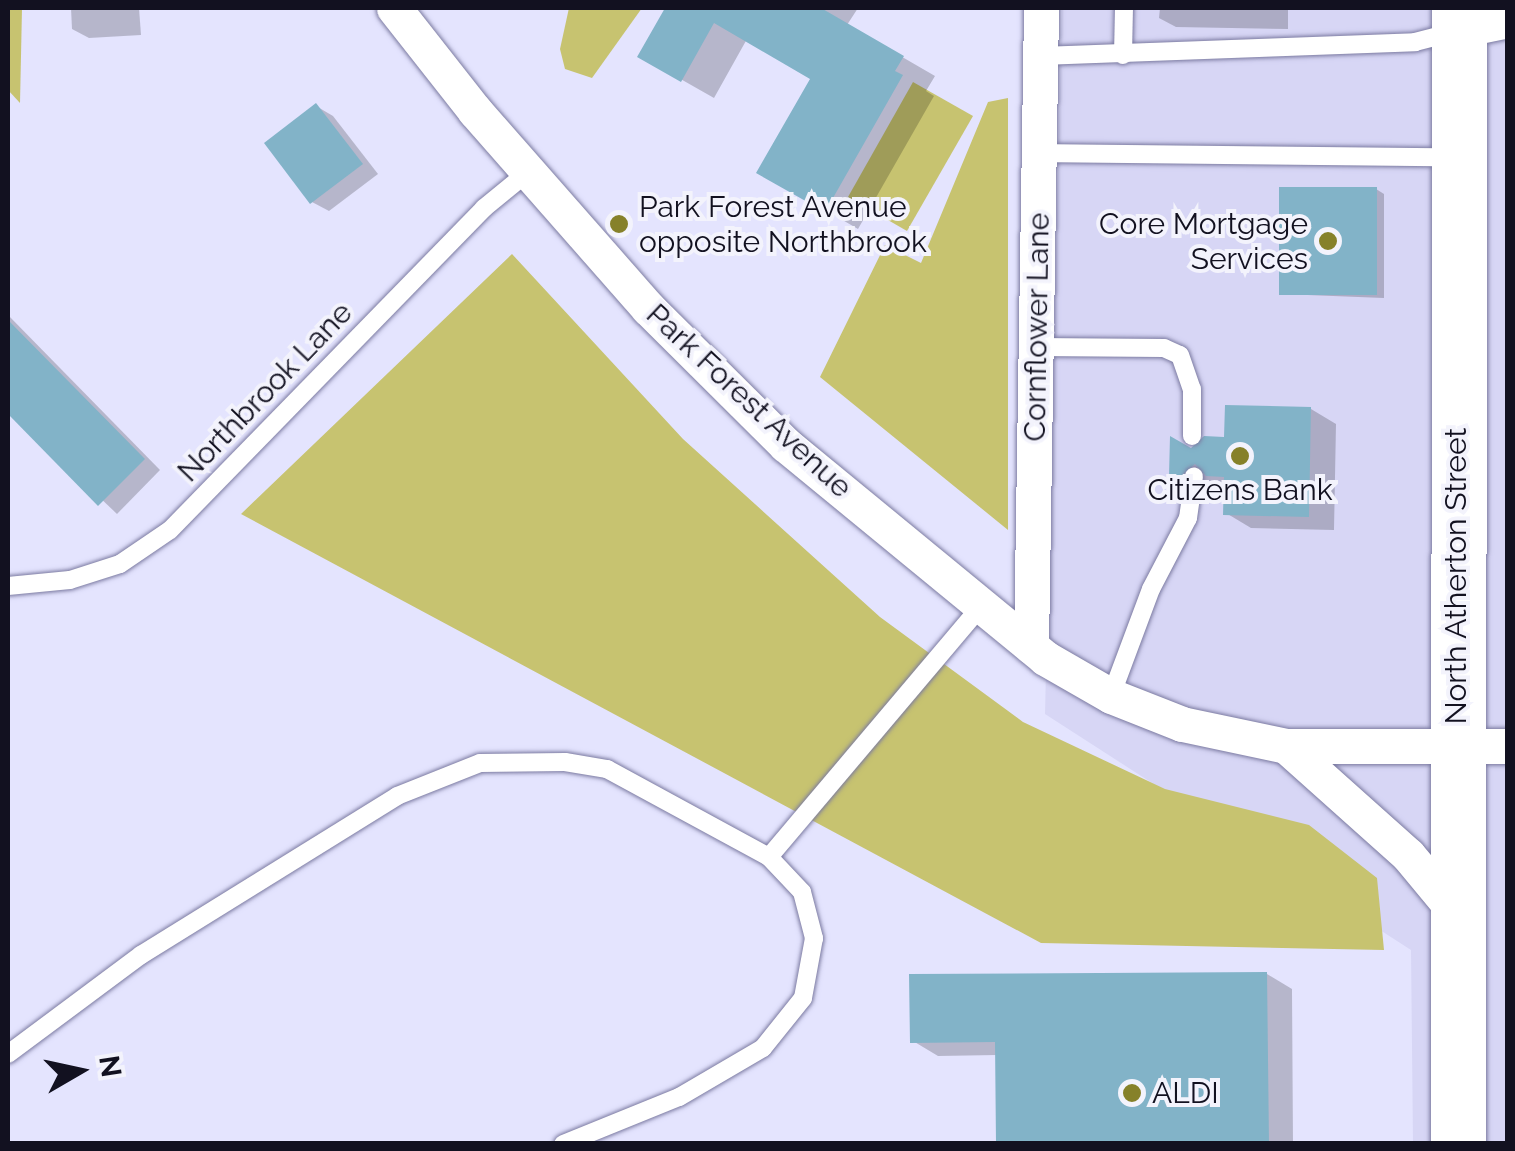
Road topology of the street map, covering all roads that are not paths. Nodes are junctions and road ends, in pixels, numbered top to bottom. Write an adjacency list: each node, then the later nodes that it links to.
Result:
1 (394, 8): 9 (street, Park Forest Avenue)
2 (1040, 8): 6 (street, Cornflower Lane)
3 (1124, 8): 5 (lane)
4 (1475, 19): 5 (lane); 8 (main road, North Atherton Street)
5 (1123, 54): 6 (lane)
6 (1041, 56): 7 (street, Cornflower Lane)
7 (1040, 153): 8 (lane); 10 (street, Cornflower Lane)
8 (1458, 157): 18 (main road, North Atherton Street)
9 (528, 172): 13 (lane, Northbrook Lane); 14 (street, Park Forest Avenue)
10 (1036, 348): 11 (lane); 15 (street, Cornflower Lane)
11 (1192, 436)
12 (1194, 476): 16 (lane)
13 (8, 586)
14 (981, 606): 15 (street, Park Forest Avenue); 19 (lane)
15 (1031, 646): 16 (street, Park Forest Avenue)
16 (1111, 696): 17 (street, Park Forest Avenue)
17 (1286, 746): 18 (street, Park Forest Avenue); 20 (street, Park Forest Avenue)
18 (1481, 747): 20 (main road, North Atherton Street)
19 (769, 857): 21 (lane); 22 (lane)
20 (1457, 914): 23 (main road, North Atherton Street)
21 (8, 1054)
22 (563, 1144)
23 (1458, 1144)

